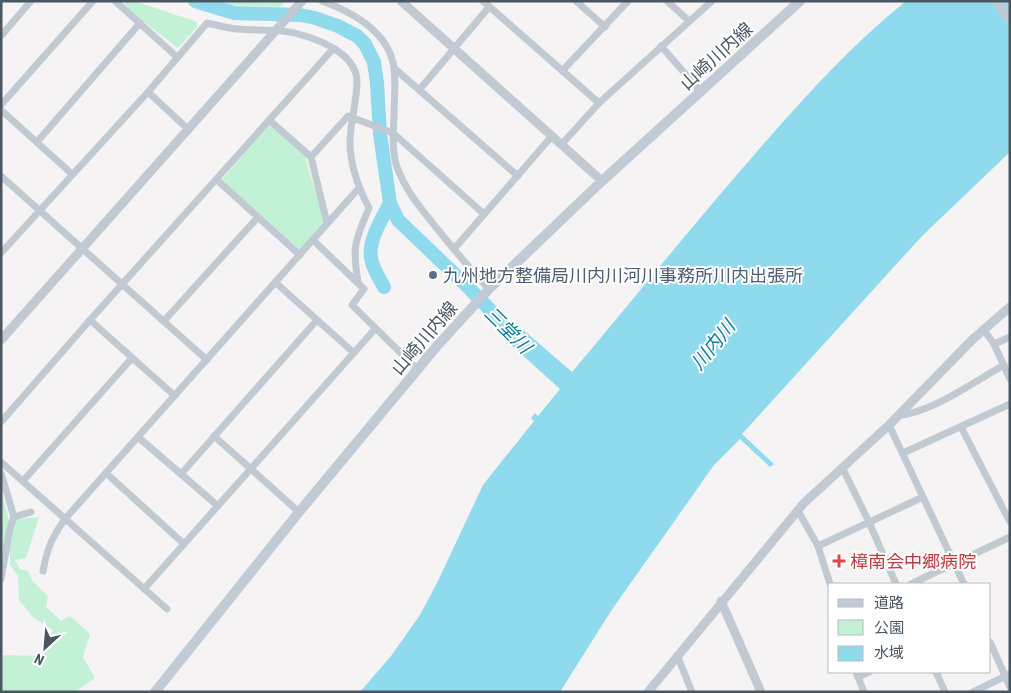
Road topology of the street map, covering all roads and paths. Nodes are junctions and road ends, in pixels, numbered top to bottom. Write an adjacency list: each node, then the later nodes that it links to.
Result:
1 (31, 1): 21 (street)
2 (93, 1): 32 (street)
3 (115, 1): 18 (street)
4 (302, 1): 20 (street)
5 (322, 1): 26 (street)
6 (401, 1): 24 (street)
7 (483, 1): 15 (street)
8 (576, 1): 19 (street)
9 (628, 1): 19 (street)
10 (667, 1): 17 (street)
11 (712, 1): 17 (street)
12 (800, 1): 14 (main road, 山崎川内線)
13 (996, 1): 16 (street)
14 (789, 5): 30 (main road, 山崎川内線)
15 (489, 7): 24 (street); 27 (street)
16 (1010, 20)
17 (690, 21): 22 (street)
18 (140, 24): 25 (street); 39 (street)
19 (605, 27): 27 (street)
20 (278, 29): 23 (street); 25 (street); 36 (street)
21 (1, 36)
22 (662, 46): 30 (street); 31 (street)
23 (333, 49): 34 (street); 35 (street)
24 (453, 49): 28 (street); 38 (street)
25 (177, 57): 29 (street)
26 (394, 68): 28 (street); 37 (street)
27 (562, 71): 31 (street)
28 (420, 89): 43 (street)
29 (148, 92): 36 (street); 42 (street)
30 (702, 92): 46 (main road, 山崎川内線)
31 (599, 103): 40 (street)
32 (1, 105)
33 (1, 110): 39 (street)
34 (355, 118): 37 (street); 41 (street); 47 (street)
35 (270, 120): 41 (street); 45 (street)
36 (189, 130): 53 (street)
37 (390, 131): 49 (street); 54 (street)
38 (552, 136): 40 (street); 43 (street)
39 (37, 142): 42 (street)
40 (561, 145): 46 (street)
41 (311, 157): 51 (street)
42 (72, 174): 48 (street)
43 (518, 176): 49 (street)
44 (2, 177): 48 (street)
45 (217, 180): 50 (street); 59 (street)
46 (602, 181): 60 (main road, 山崎川内線)
47 (358, 189): 51 (street); 58 (street)
48 (40, 210): 53 (street); 55 (street)
49 (484, 214): 54 (street)
50 (258, 217): 56 (street); 64 (street)
51 (328, 223): 52 (street)
52 (313, 240): 56 (street); 58 (street)
53 (83, 248): 59 (street); 68 (street)
54 (454, 250): 60 (street)
55 (1, 253)
56 (300, 255): 57 (street)
57 (275, 282): 63 (street); 72 (street)
58 (358, 282): 65 (street)
59 (123, 285): 62 (street); 64 (street)
60 (489, 289): 74 (main road, 山崎川内線)
61 (1010, 307): 66 (street)
62 (90, 320): 71 (street); 79 (street)
63 (317, 320): 70 (street); 82 (street)
64 (164, 321): 72 (street)
65 (375, 329): 70 (street); 74 (street)
66 (984, 330): 69 (street); 78 (street)
67 (1010, 337): 69 (street)
68 (1, 340)
69 (994, 344): 73 (street)
70 (354, 354): 87 (street)
71 (132, 358): 76 (street); 91 (street)
72 (206, 360): 76 (street)
73 (1004, 365): 75 (street); 78 (street)
74 (418, 370): 96 (main road, 山崎川内線)
75 (1010, 379)
76 (174, 396): 83 (street)
77 (1010, 404): 81 (street)
78 (899, 415): 80 (street)
79 (1, 422)
80 (889, 425): 84 (street); 86 (street)
81 (961, 426): 84 (street); 100 (street)
82 (214, 436): 87 (street); 90 (street)
83 (138, 437): 88 (street); 90 (street)
84 (903, 453): 92 (street)
85 (1, 462): 91 (street)
86 (842, 467): 94 (street); 99 (street)
87 (251, 469): 93 (street); 96 (street)
88 (106, 473): 98 (street); 102 (street)
89 (1, 474): 97 (street)
90 (180, 474): 93 (street)
91 (23, 481): 98 (street)
92 (923, 497): 99 (street); 104 (street)
93 (218, 506): 102 (street)
94 (798, 511): 103 (street); 112 (street)
95 (31, 512): 97 (street)
96 (299, 512): 120 (main road, 山崎川内線)
97 (14, 517): 106 (street)
98 (65, 519): 105 (street); 111 (street)
99 (869, 522): 103 (street); 108 (street)
100 (1010, 522)
101 (1010, 537): 104 (street)
102 (184, 544): 111 (street)
103 (818, 546): 107 (street)
104 (955, 563): 109 (street); 110 (street)
105 (43, 571)
106 (1, 580)
107 (830, 583)
108 (896, 583)
109 (912, 583)
110 (964, 583)
111 (144, 589): 113 (street)
112 (721, 601): 115 (street); 123 (street)
113 (167, 609)
114 (991, 644): 118 (street)
115 (676, 655): 121 (street); 122 (street)
116 (936, 673): 125 (street)
117 (857, 674): 124 (street)
118 (1007, 676): 119 (street); 126 (street)
119 (1010, 687)
120 (155, 692)
121 (648, 692)
122 (692, 692)
123 (761, 692)
124 (864, 692)
125 (945, 692)
126 (973, 692)

